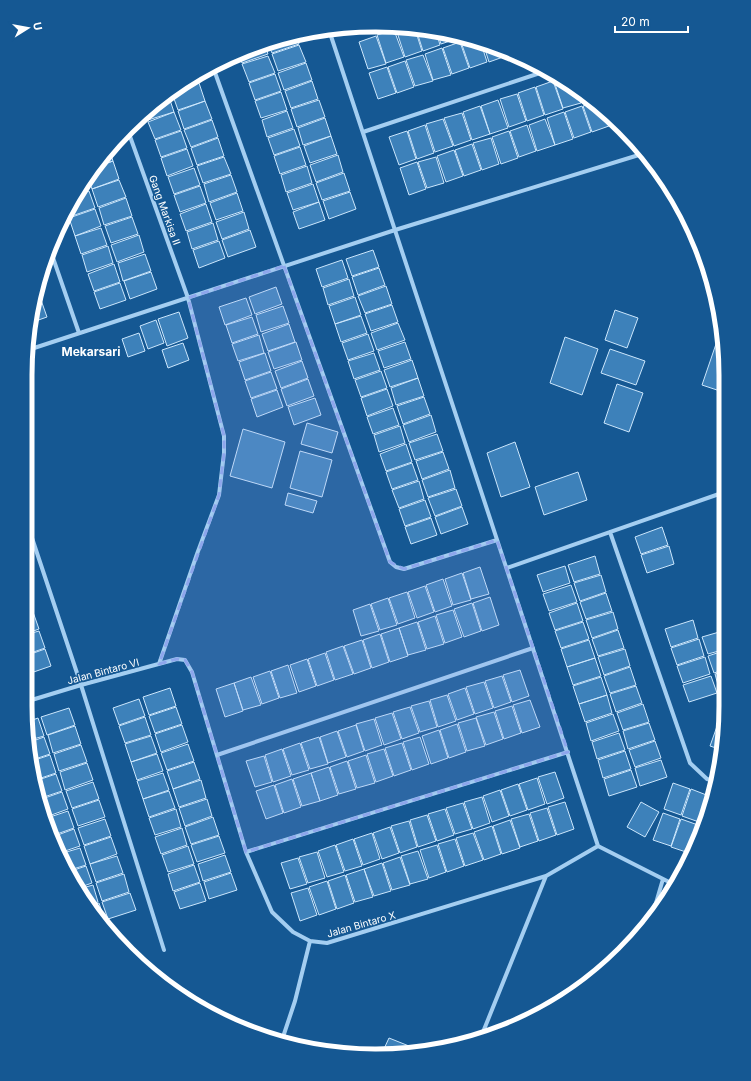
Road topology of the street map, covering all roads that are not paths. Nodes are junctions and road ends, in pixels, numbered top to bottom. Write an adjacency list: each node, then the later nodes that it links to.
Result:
1 (331, 35): 4 (street)
2 (215, 72): 9 (street)
3 (539, 73): 4 (street)
4 (363, 132): 7 (street)
5 (130, 136): 10 (street, Gang Markisa II)
6 (639, 155): 7 (street)
7 (395, 230): 9 (street); 16 (street)
8 (53, 257): 11 (street)
9 (284, 266): 10 (street); 16 (street)
10 (188, 298): 11 (street); 20 (street, Gang Markisa II)
11 (79, 333): 12 (street)
12 (33, 348)
13 (719, 494): 14 (street)
14 (610, 532): 17 (street); 25 (street)
15 (32, 538): 21 (street)
16 (497, 540): 17 (street)
17 (507, 568): 18 (street)
18 (533, 648): 23 (street); 24 (street)
19 (185, 660): 20 (street, Jalan Bintaro VI); 24 (street, Jalan Bintaro X)
20 (159, 664): 21 (street, Jalan Bintaro VI)
21 (81, 685): 22 (street, Jalan Bintaro VI); 33 (street)
22 (32, 700)
23 (568, 752): 26 (street); 27 (street)
24 (217, 755): 27 (street, Jalan Bintaro X)
25 (710, 780)
26 (598, 846): 28 (street, Jalan Bintaro X); 29 (street)
27 (246, 852): 32 (street, Jalan Bintaro X)
28 (546, 876): 32 (street, Jalan Bintaro X); 34 (street)
29 (663, 879): 30 (street); 31 (street)
30 (670, 882)
31 (656, 904)
32 (310, 941): 35 (street)
33 (164, 950)
34 (483, 1032)
35 (283, 1036)

